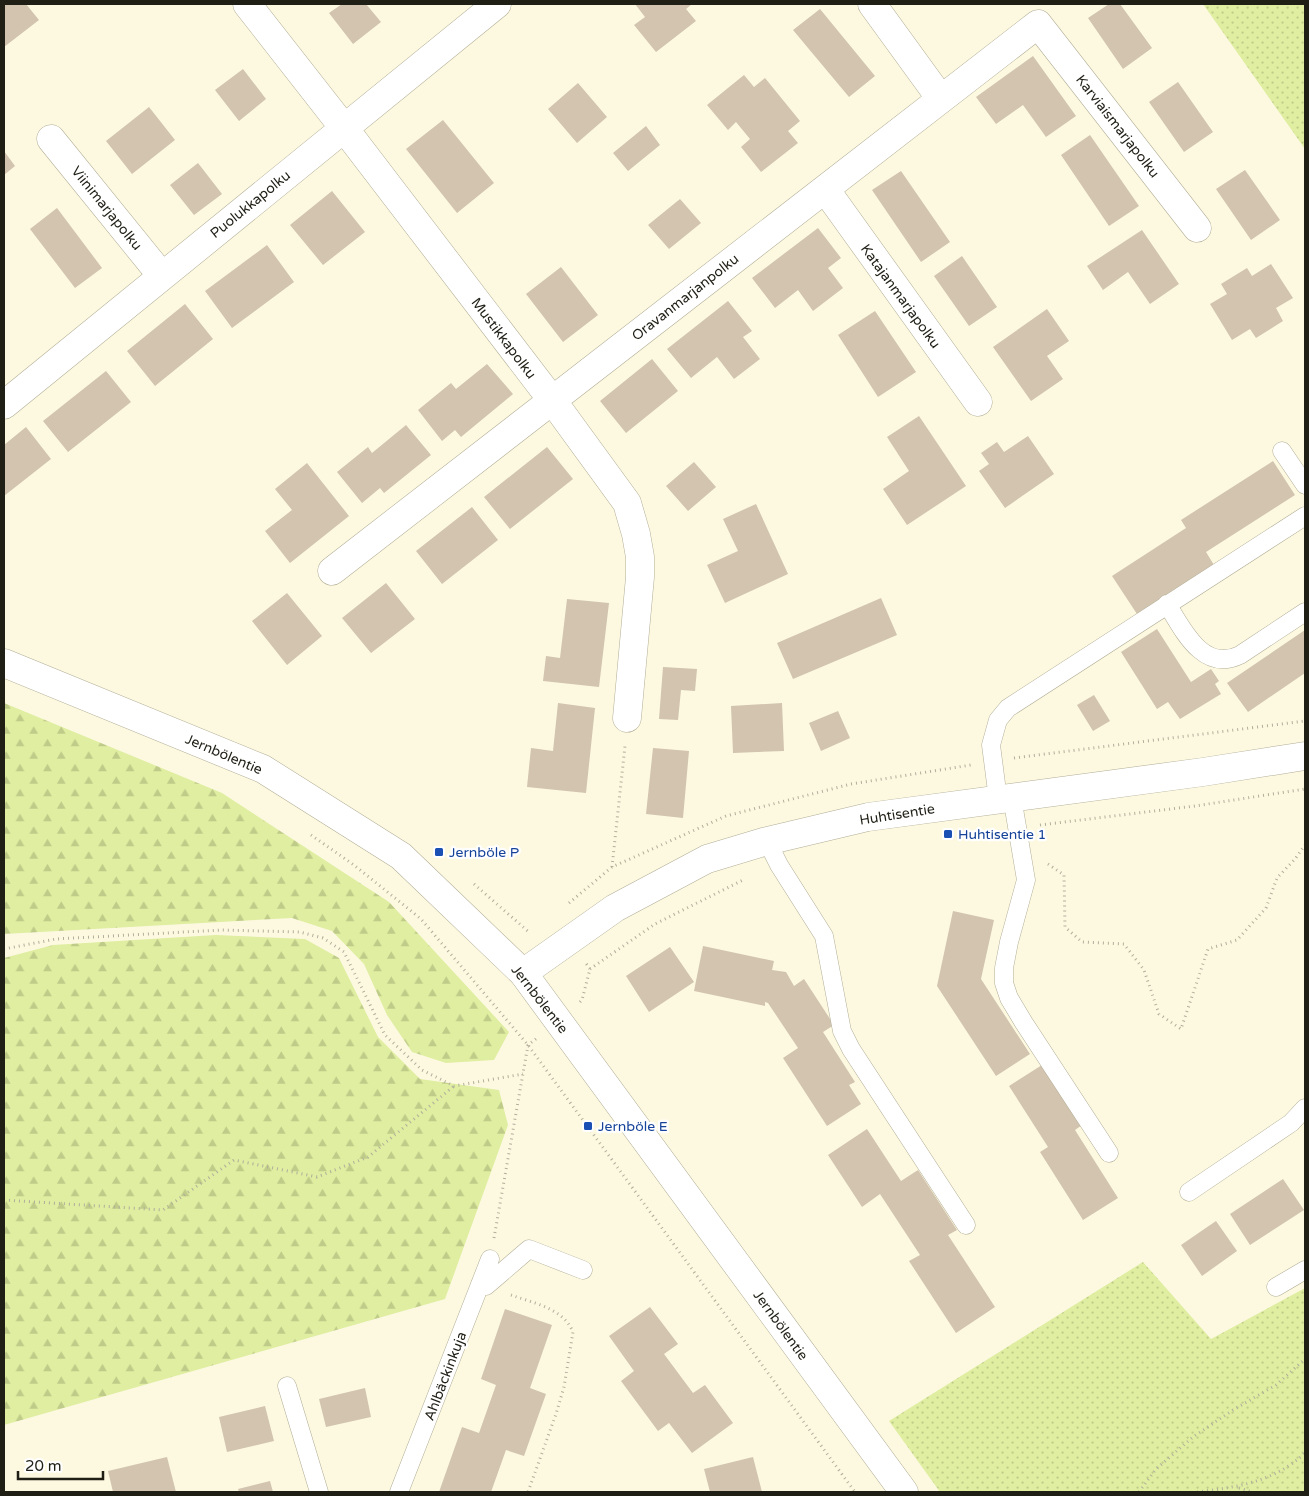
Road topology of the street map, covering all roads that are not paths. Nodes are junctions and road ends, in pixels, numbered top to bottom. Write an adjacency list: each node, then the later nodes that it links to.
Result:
1 (247, 4): 6 (street, Mustikkapolku)
2 (497, 4): 6 (street, Puolukkapolku)
3 (872, 4): 5 (street)
4 (1038, 24): 5 (street, Oravanmarjanpolku); 9 (street, Karviaismarjapolku)
5 (941, 99): 8 (street, Oravanmarjanpolku)
6 (344, 128): 10 (street, Puolukkapolku); 11 (street, Mustikkapolku)
7 (51, 140): 10 (street, Viinimarjapolku)
8 (825, 189): 11 (street, Oravanmarjanpolku); 12 (street, Katajanmarjapolku)
9 (1197, 228)
10 (162, 276): 13 (street, Puolukkapolku)
11 (552, 400): 17 (street, Oravanmarjanpolku); 21 (street, Mustikkapolku)
12 (978, 402)
13 (4, 405)
14 (1282, 451): 15 (lane)
15 (1305, 485)
16 (1305, 516): 18 (lane)
17 (332, 571)
18 (1167, 604): 19 (lane); 23 (lane)
19 (1305, 612)
20 (4, 663): 25 (street, Jernbölentie)
21 (628, 718)
22 (1305, 756): 23 (street, Huhtisentie)
23 (1005, 798): 24 (street, Huhtisentie); 27 (lane)
24 (773, 853): 25 (street, Huhtisentie); 29 (lane)
25 (523, 973): 38 (street, Jernbölentie)
26 (1305, 1108): 28 (lane)
27 (1109, 1153)
28 (1189, 1192)
29 (966, 1224)
30 (490, 1259): 33 (lane, Ahlbäckinkuja)
31 (583, 1270): 33 (lane)
32 (1305, 1270): 34 (lane)
33 (483, 1285): 37 (lane, Ahlbäckinkuja)
34 (1276, 1287)
35 (287, 1386): 36 (lane)
36 (319, 1492)
37 (399, 1492)
38 (904, 1492)

